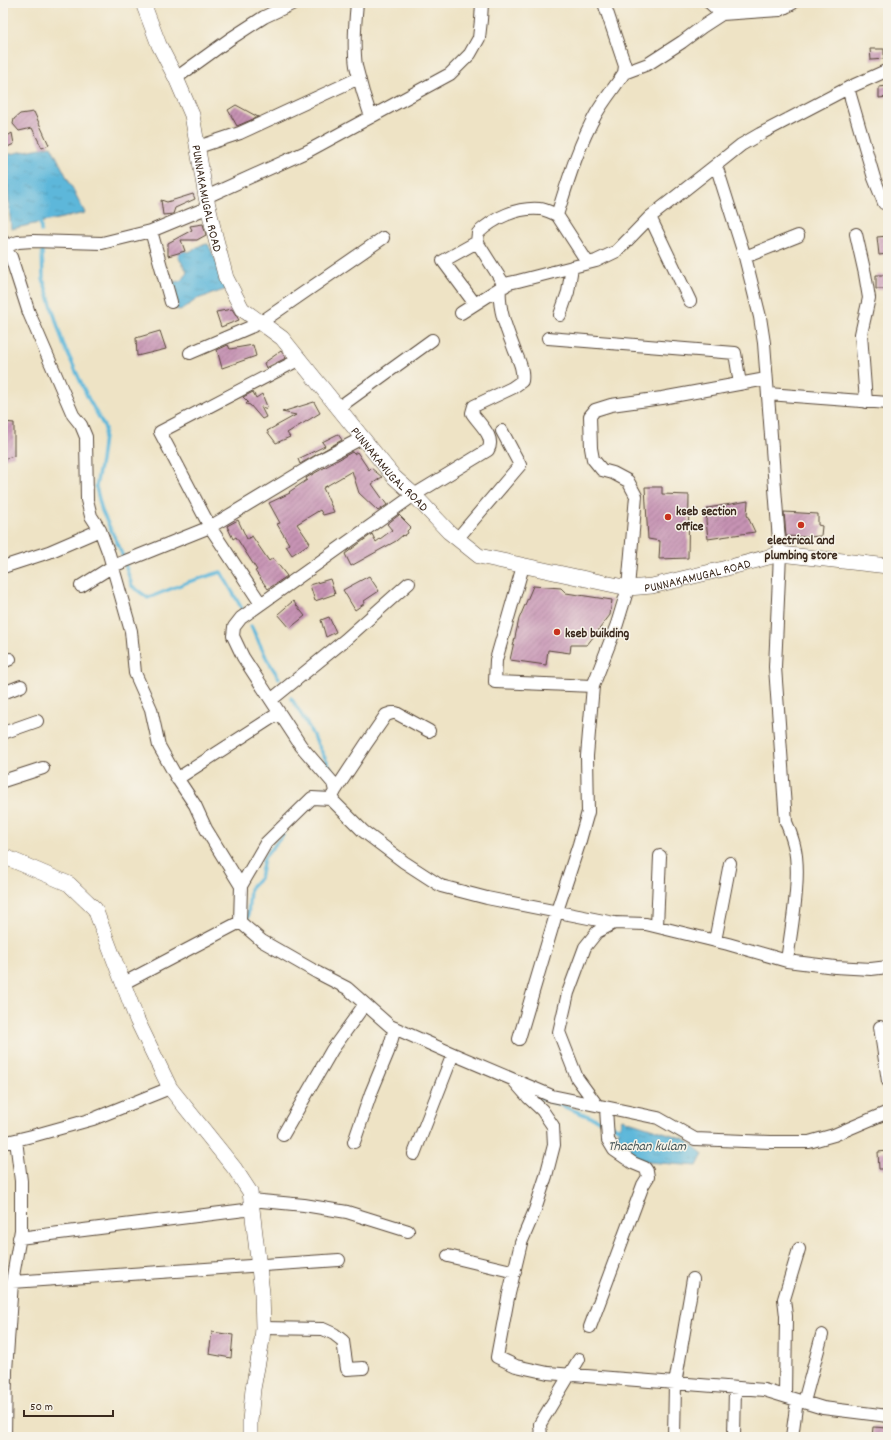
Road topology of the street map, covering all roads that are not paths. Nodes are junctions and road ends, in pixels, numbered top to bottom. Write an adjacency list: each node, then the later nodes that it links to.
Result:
1 (143, 3): 11 (street, PUNNAKAMUGAL ROAD)
2 (294, 3): 11 (street)
3 (357, 3): 12 (street)
4 (482, 3): 14 (street)
5 (604, 3): 10 (street)
6 (710, 3): 8 (street)
7 (793, 3): 8 (street)
8 (722, 14): 10 (street)
9 (888, 70): 13 (street)
10 (624, 73): 19 (street)
11 (176, 78): 15 (street, PUNNAKAMUGAL ROAD)
12 (359, 78): 14 (street); 15 (street)
13 (848, 88): 16 (street); 18 (street)
14 (371, 117): 17 (street)
15 (198, 147): 17 (street, PUNNAKAMUGAL ROAD)
16 (716, 165): 20 (street); 27 (street)
17 (207, 202): 21 (street); 36 (street, PUNNAKAMUGAL ROAD)
18 (886, 203)
19 (557, 215): 25 (street); 28 (street)
20 (650, 217): 28 (street); 31 (street)
21 (151, 231): 26 (street); 32 (street)
22 (856, 234): 44 (street)
23 (798, 236): 27 (street)
24 (383, 238): 36 (street)
25 (477, 242): 30 (street); 33 (street)
26 (3, 244): 51 (street)
27 (745, 257): 41 (street)
28 (588, 263): 29 (street)
29 (572, 267): 30 (street); 35 (street)
30 (502, 287): 33 (street); 49 (street)
31 (690, 301)
32 (172, 302)
33 (475, 304): 34 (street)
34 (461, 313)
35 (560, 315)
36 (260, 323): 39 (street); 40 (street, PUNNAKAMUGAL ROAD)
37 (548, 338): 42 (street)
38 (432, 340): 46 (street)
39 (190, 353)
40 (300, 359): 46 (street, PUNNAKAMUGAL ROAD); 50 (street)
41 (766, 379): 42 (street); 43 (street)
42 (740, 384): 60 (street)
43 (768, 394): 44 (street); 53 (street)
44 (866, 402): 45 (street)
45 (888, 403)
46 (338, 408): 48 (street, PUNNAKAMUGAL ROAD)
47 (502, 431): 52 (street)
48 (362, 438): 49 (street, PUNNAKAMUGAL ROAD); 50 (street)
49 (414, 495): 52 (street, PUNNAKAMUGAL ROAD); 61 (street)
50 (210, 527): 54 (street); 61 (street)
51 (100, 530): 54 (street); 57 (street)
52 (457, 539): 55 (street, PUNNAKAMUGAL ROAD)
53 (780, 554): 56 (street, PUNNAKAMUGAL ROAD); 60 (street, PUNNAKAMUGAL ROAD); 83 (street)
54 (113, 566): 59 (street); 71 (street)
55 (523, 566): 60 (street, PUNNAKAMUGAL ROAD); 63 (street)
56 (888, 566)
57 (3, 567)
58 (409, 583): 65 (street)
59 (81, 586)
60 (628, 588): 63 (street)
61 (261, 604): 65 (street)
62 (21, 686): 64 (street)
63 (593, 686): 78 (street)
64 (3, 693)
65 (271, 700): 66 (street)
66 (279, 713): 71 (street); 73 (street)
67 (37, 721): 69 (street)
68 (429, 731): 73 (street)
69 (3, 733)
70 (43, 768): 72 (street)
71 (178, 780): 77 (street)
72 (3, 781)
73 (333, 795): 77 (street); 78 (street)
74 (3, 856): 85 (street)
75 (660, 856): 81 (street)
76 (730, 863): 82 (street)
77 (241, 886): 79 (street)
78 (557, 912): 80 (street); 89 (street)
79 (240, 922): 85 (street); 86 (street)
80 (614, 923): 81 (street); 94 (street)
81 (657, 926): 82 (street)
82 (715, 941): 83 (street)
83 (787, 961): 84 (street)
84 (888, 967)
85 (124, 983): 93 (street)
86 (365, 1004): 88 (street); 96 (street)
87 (880, 1027): 92 (street)
88 (395, 1028): 90 (street); 98 (street)
89 (519, 1038)
90 (453, 1054): 91 (street); 100 (street)
91 (513, 1079): 94 (street); 108 (street)
92 (888, 1081)
93 (170, 1088): 97 (street); 101 (street)
94 (601, 1106): 95 (street); 111 (street)
95 (888, 1114)
96 (283, 1135)
97 (16, 1140): 99 (street); 103 (street)
98 (354, 1142)
99 (3, 1143)
100 (414, 1154)
101 (252, 1205): 102 (street); 103 (street); 107 (street)
102 (408, 1231)
103 (19, 1238): 110 (street)
104 (799, 1249): 119 (street)
105 (448, 1256): 108 (street)
106 (339, 1260): 107 (street)
107 (260, 1265): 110 (street); 112 (street)
108 (515, 1272): 116 (street)
109 (693, 1279): 117 (street)
110 (12, 1282): 122 (street)
111 (590, 1327)
112 (263, 1328): 115 (street); 123 (street)
113 (822, 1335): 120 (street)
114 (580, 1359): 116 (street)
115 (362, 1368)
116 (569, 1375): 117 (street); 124 (street)
117 (675, 1384): 118 (street); 125 (street)
118 (735, 1388): 119 (street); 126 (street)
119 (785, 1396): 120 (street)
120 (801, 1401): 121 (street); 127 (street)
121 (888, 1416)
122 (5, 1437)
123 (250, 1437)
124 (541, 1437)
125 (674, 1437)
126 (734, 1437)
127 (792, 1437)

